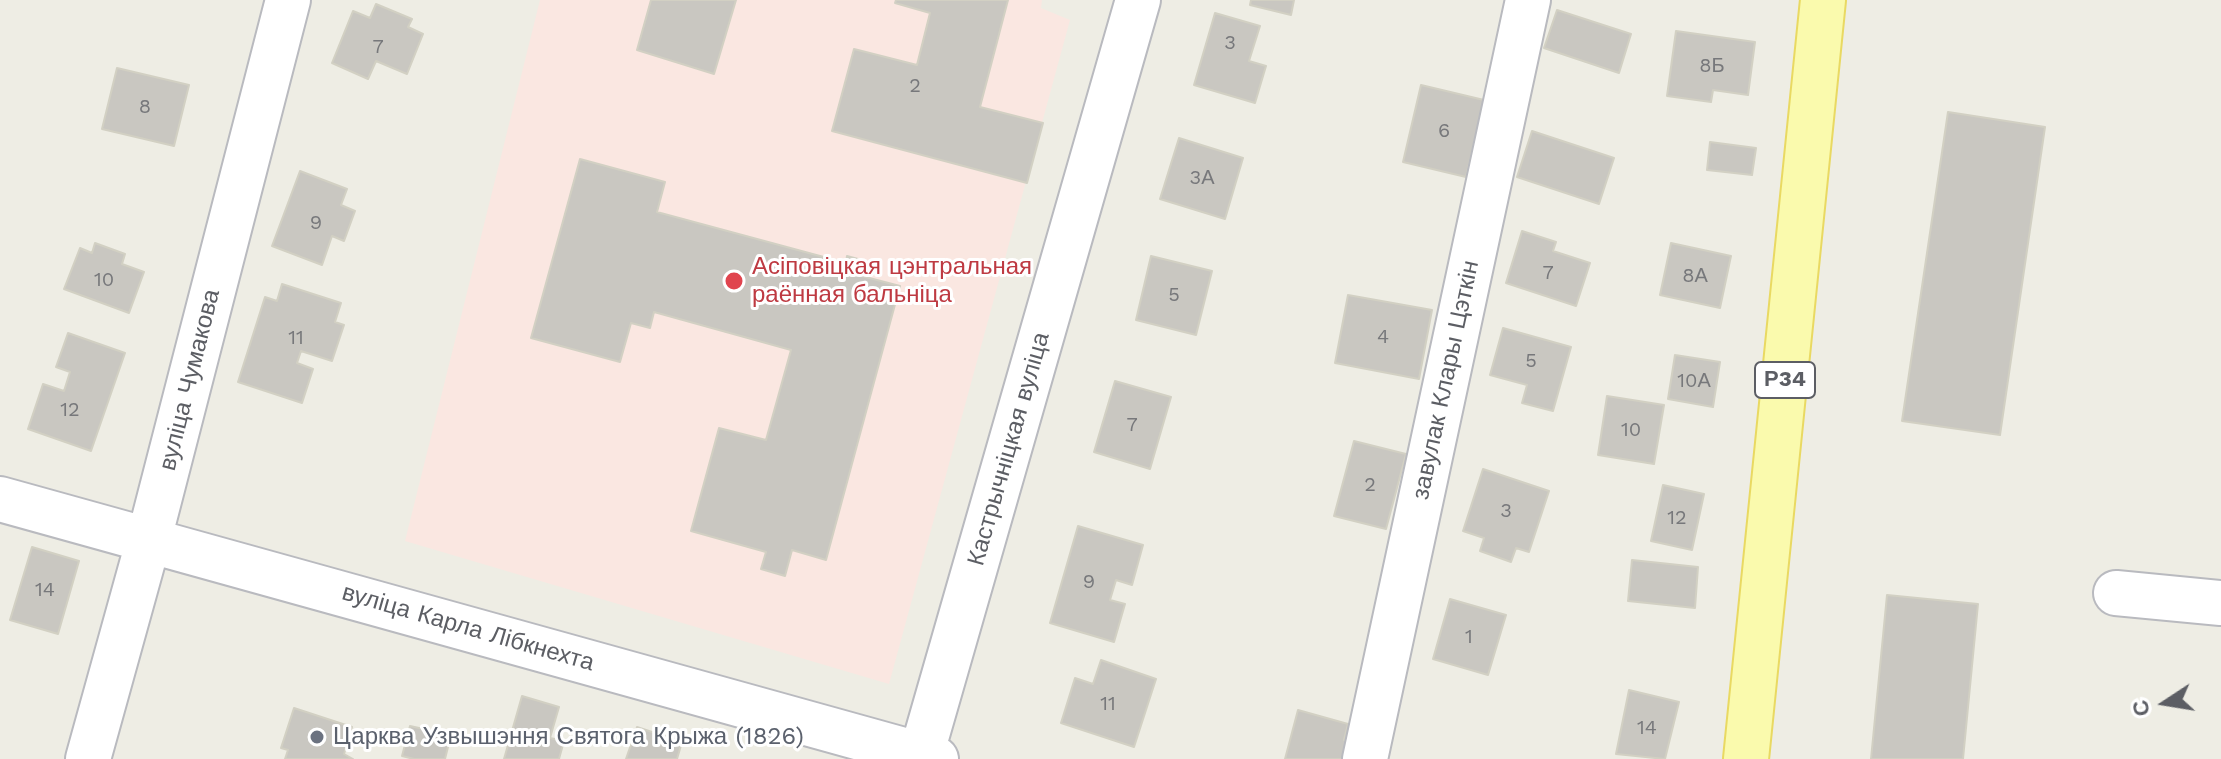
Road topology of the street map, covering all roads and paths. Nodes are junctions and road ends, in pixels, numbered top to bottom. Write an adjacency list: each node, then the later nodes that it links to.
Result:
1 (288, 0): 6 (street, вуліца Чумакова)
2 (1138, 0): 9 (street, Кастрычніцкая вуліца)
3 (1528, 0): 11 (street, завулак Клары Цэткін)
4 (1823, 0): 12 (main road, Р34)
5 (0, 499): 6 (street, вуліца Карла Лібкнехта)
6 (149, 539): 9 (street, вуліца Карла Лібкнехта); 10 (street, вуліца Чумакова)
7 (2116, 593): 8 (street)
8 (2221, 603)
9 (925, 758)
10 (88, 759)
11 (1365, 759)
12 (1746, 759)

